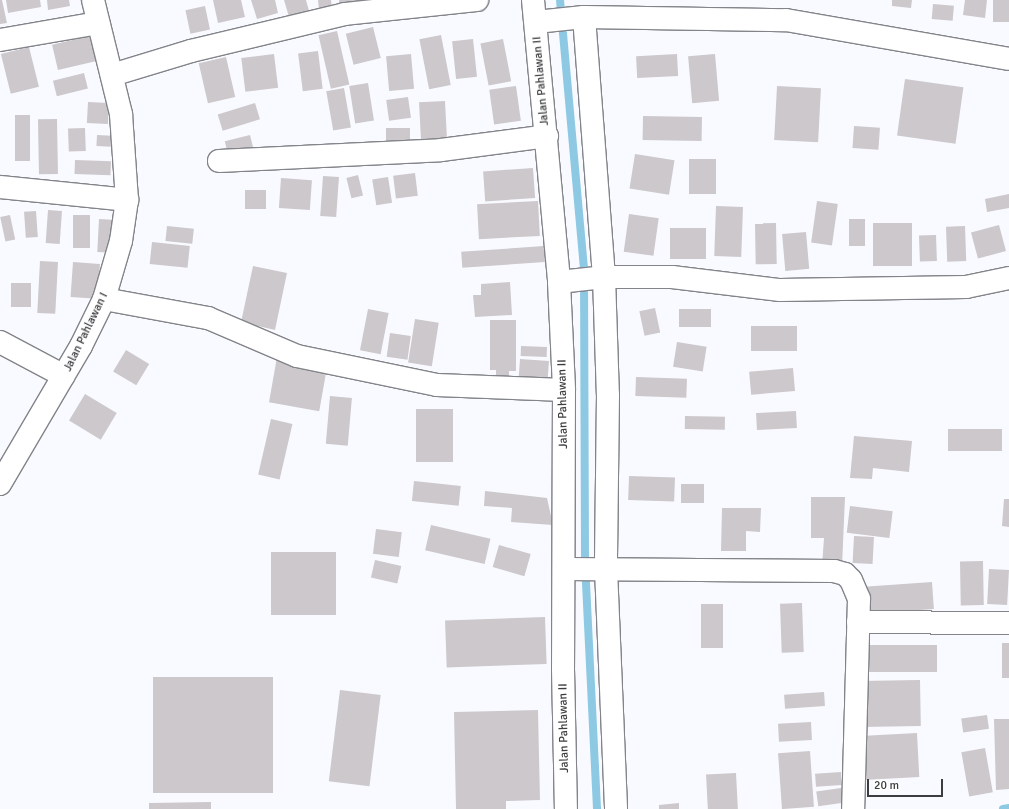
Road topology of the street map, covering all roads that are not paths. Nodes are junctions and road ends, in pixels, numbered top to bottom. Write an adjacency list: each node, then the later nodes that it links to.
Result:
1 (93, 0): 5 (street, Jalan Pahlawan I)
2 (477, 0): 8 (street)
3 (533, 0): 4 (street, Jalan Pahlawan II)
4 (561, 19): 7 (street); 9 (street, Jalan Pahlawan II); 14 (street)
5 (98, 23): 6 (street); 8 (street, Jalan Pahlawan I)
6 (0, 40)
7 (1009, 59)
8 (112, 75): 12 (street, Jalan Pahlawan I)
9 (547, 136): 10 (street); 14 (street, Jalan Pahlawan II)
10 (219, 161)
11 (0, 187): 12 (street)
12 (127, 200): 15 (street, Jalan Pahlawan I)
13 (1009, 278): 14 (street)
14 (583, 279): 18 (street, Jalan Pahlawan II); 20 (street)
15 (104, 299): 17 (street, Jalan Pahlawan I); 18 (street)
16 (0, 342): 17 (street)
17 (64, 376): 19 (street, Jalan Pahlawan I)
18 (564, 390): 20 (street, Jalan Pahlawan II)
19 (0, 484)
20 (586, 570): 21 (street); 23 (street, Jalan Pahlawan II); 24 (street)
21 (858, 622): 22 (street); 25 (street)
22 (1009, 623)
23 (566, 809)
24 (616, 809)
25 (852, 809)

